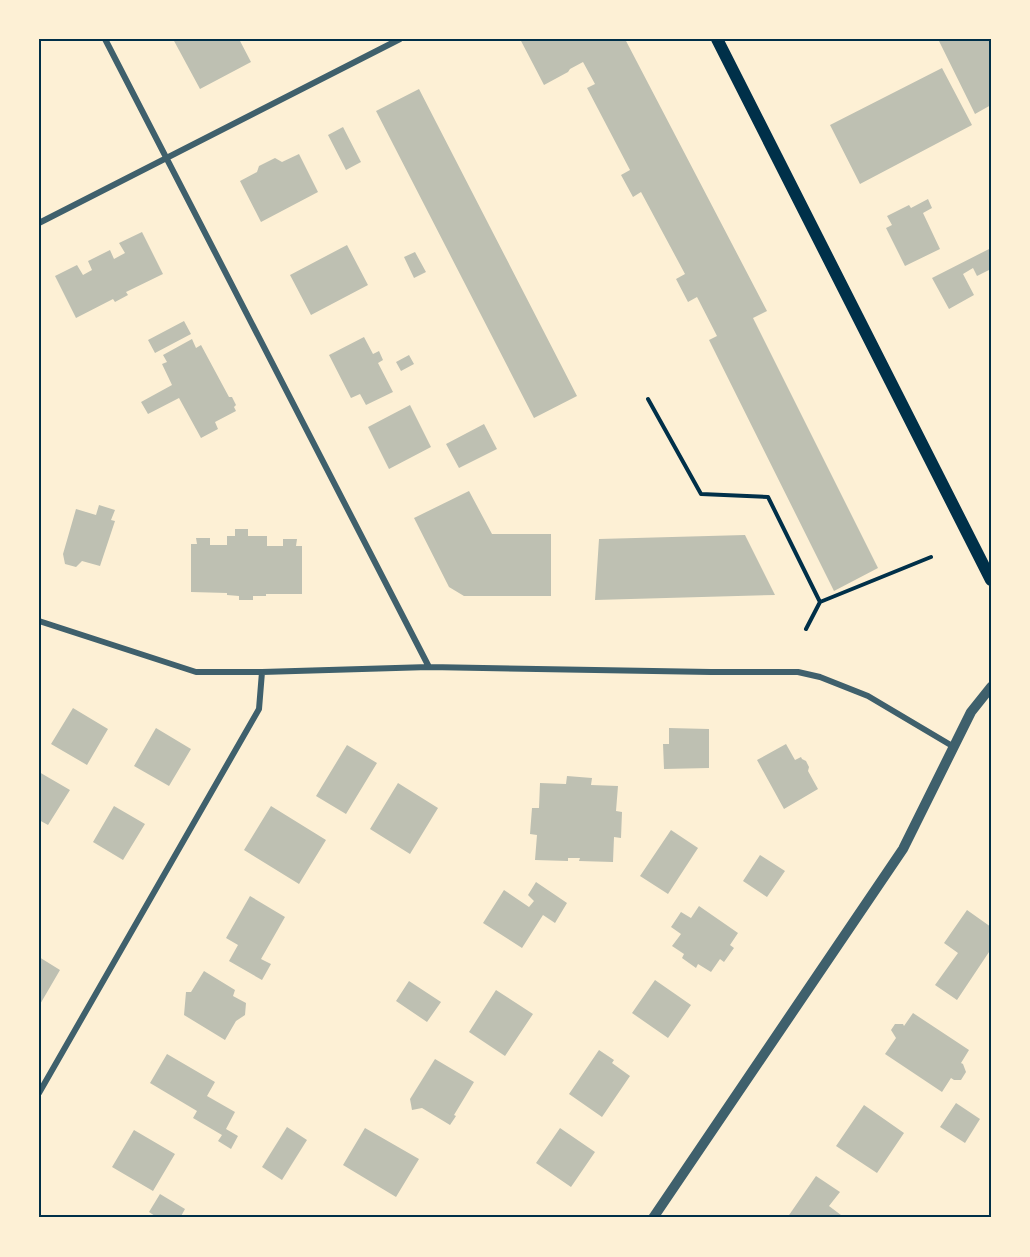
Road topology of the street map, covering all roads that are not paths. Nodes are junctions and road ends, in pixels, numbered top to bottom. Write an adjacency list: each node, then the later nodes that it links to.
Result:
1 (105, 39): 4 (street)
2 (400, 39): 4 (street)
3 (717, 39): 6 (main road)
4 (165, 158): 5 (street); 8 (street)
5 (39, 224)
6 (991, 580)
7 (39, 621): 9 (street)
8 (429, 667): 9 (street); 11 (street)
9 (262, 672): 12 (street)
10 (991, 687): 11 (street)
11 (954, 747): 13 (street)
12 (39, 1093)
13 (653, 1218)

